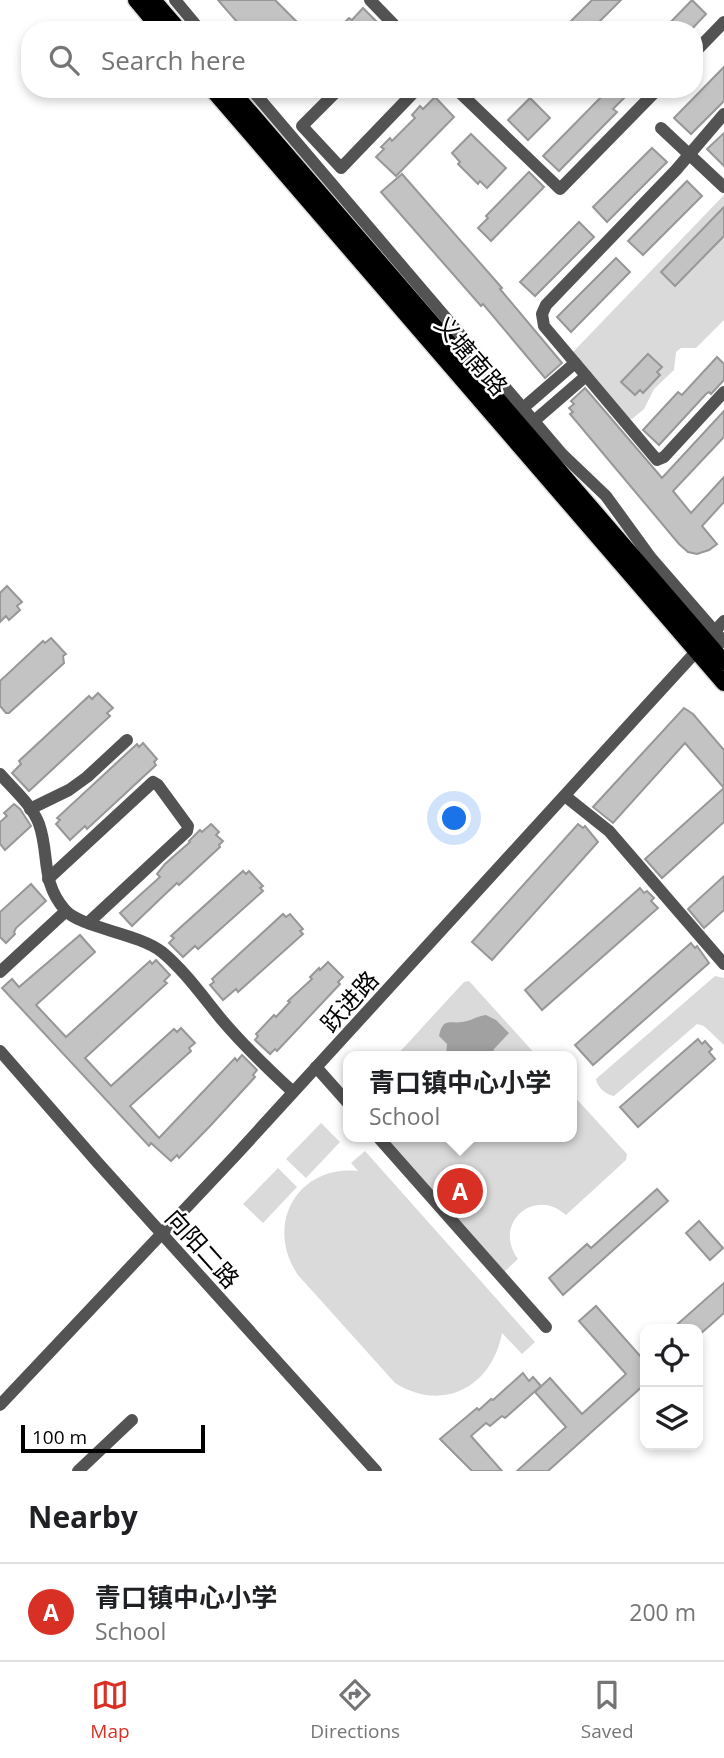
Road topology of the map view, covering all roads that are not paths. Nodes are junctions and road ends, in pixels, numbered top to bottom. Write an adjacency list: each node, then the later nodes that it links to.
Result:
1 (136, 0): 5 (main road)
2 (153, 0): 6 (main road)
3 (174, 0): 7 (street)
4 (370, 0): 8 (street)
5 (154, 21)
6 (171, 21)
7 (192, 21)
8 (390, 21)
9 (724, 22): 10 (street)
10 (703, 44)
11 (220, 98): 30 (main road, 义塘南路)
12 (239, 98): 22 (main road, 义塘南路)
13 (257, 98): 22 (street)
14 (330, 98): 20 (street)
15 (408, 98): 20 (street)
16 (465, 98): 17 (street)
17 (649, 98)
18 (724, 114): 21 (street)
19 (661, 128): 21 (street)
20 (321, 146): 22 (street)
21 (688, 154): 23 (street); 24 (street)
22 (304, 164): 27 (street); 30 (main road, 义塘南路)
23 (724, 187)
24 (575, 363): 25 (street); 27 (street)
25 (586, 376): 26 (street); 28 (street)
26 (724, 392)
27 (523, 408): 28 (street)
28 (534, 421): 30 (street)
29 (724, 621): 30 (street, 跃进路)
30 (705, 641): 31 (street); 32 (main road); 33 (main road); 36 (street, 跃进路)
31 (724, 642)
32 (724, 662)
33 (724, 683)
34 (127, 740): 37 (street)
35 (0, 774): 37 (street)
36 (565, 796): 41 (street); 44 (street, 跃进路)
37 (30, 809): 38 (street)
38 (48, 879): 39 (street); 40 (street)
39 (66, 911): 40 (street); 42 (street)
40 (89, 922): 45 (street)
41 (724, 964)
42 (0, 972)
43 (0, 1051): 48 (street, 向阳二路)
44 (316, 1068): 45 (street, 跃进路); 46 (street)
45 (293, 1093): 48 (street, 跃进路)
46 (343, 1098)
47 (382, 1142): 49 (street)
48 (162, 1234): 50 (street, 跃进路); 52 (street, 向阳二路)
49 (546, 1326)
50 (0, 1405)
51 (132, 1420): 53 (street)
52 (368, 1468)
53 (78, 1471)

